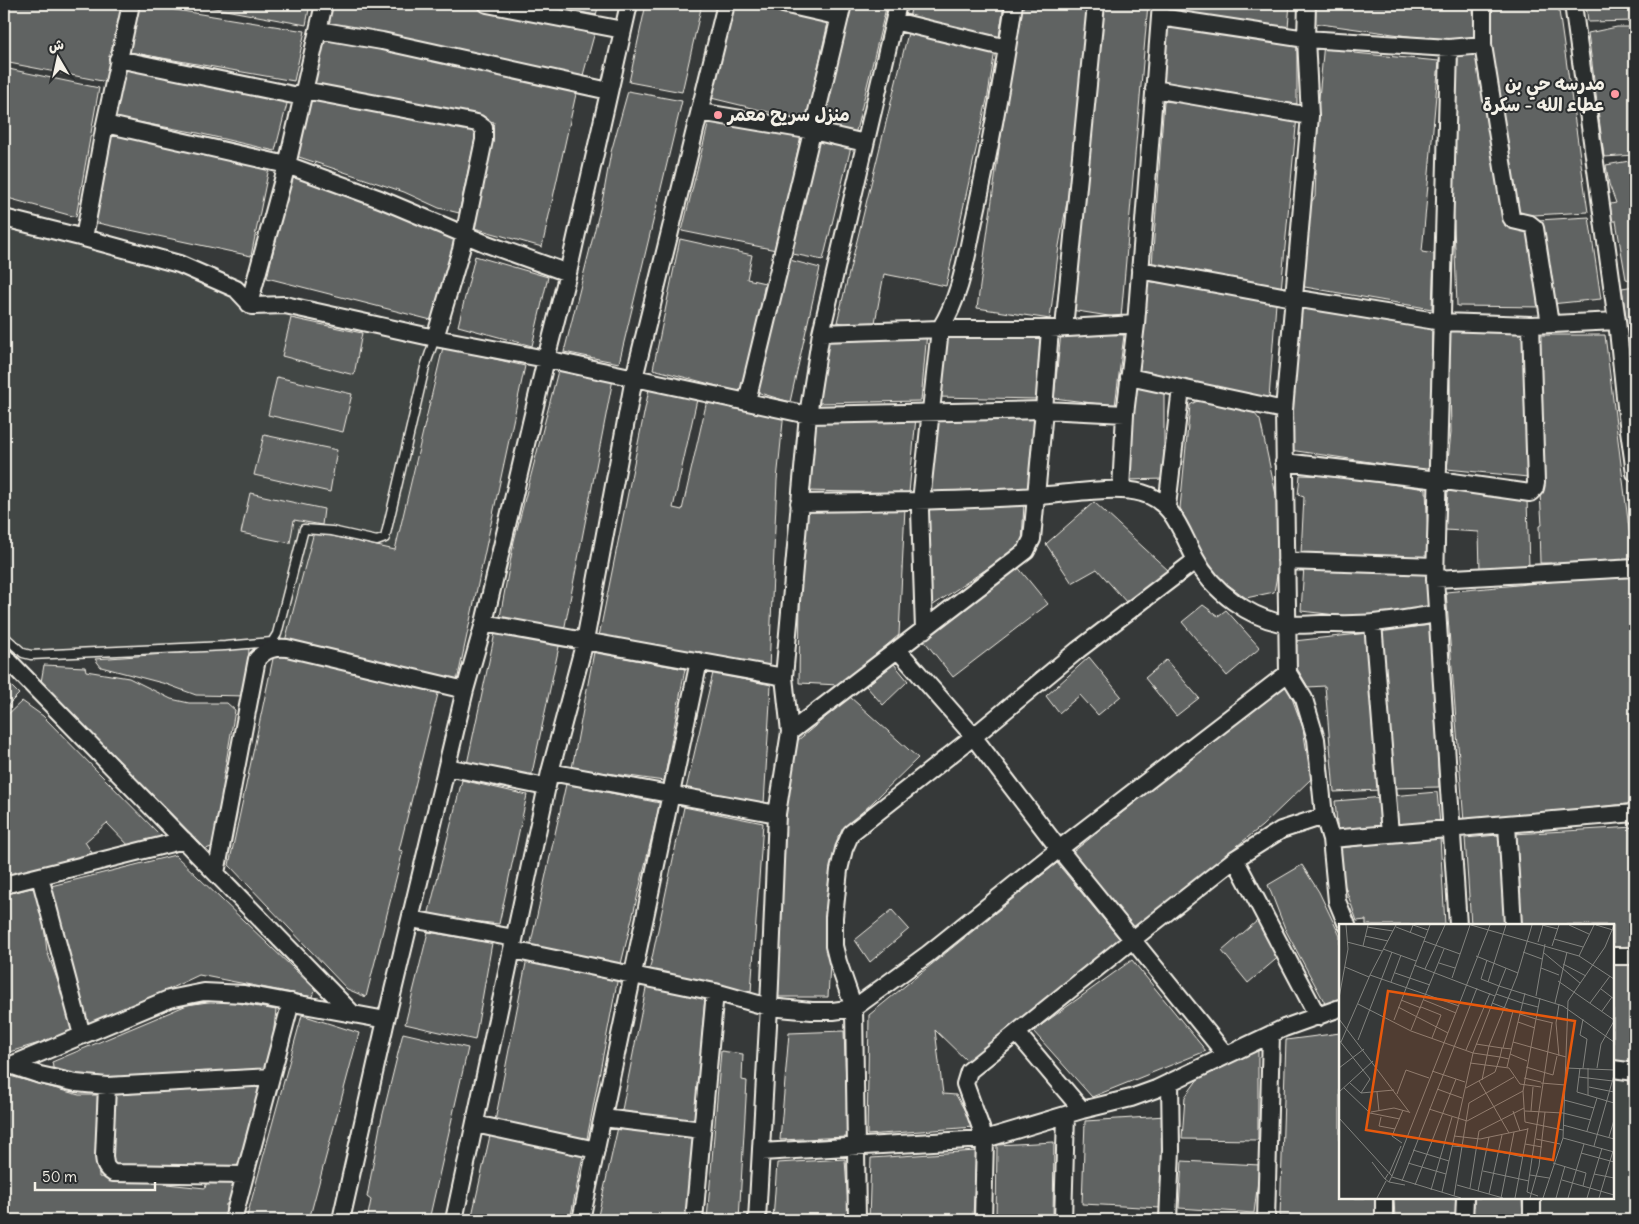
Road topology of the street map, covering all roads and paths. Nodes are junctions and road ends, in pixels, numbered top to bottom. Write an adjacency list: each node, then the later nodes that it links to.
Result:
1 (131, 4): 22 (street)
2 (324, 4): 16 (street)
3 (487, 4): 17 (street)
4 (629, 4): 17 (street)
5 (726, 4): 26 (street)
6 (783, 4): 13 (street)
7 (898, 4): 15 (street)
8 (1014, 4): 20 (street)
9 (1096, 4): 44 (street)
10 (1307, 4): 18 (street)
11 (1483, 4): 19 (street)
12 (1573, 4): 39 (street)
13 (842, 10): 29 (street)
14 (1160, 11): 18 (street); 23 (street)
15 (894, 21): 20 (street); 30 (street)
16 (318, 30): 24 (street); 25 (street)
17 (623, 30): 24 (street)
18 (1306, 38): 21 (street); 27 (street)
19 (1483, 45): 21 (street); 42 (street)
20 (1007, 48): 45 (street)
21 (1449, 48): 40 (street)
22 (118, 59): 25 (street); 28 (street)
23 (1154, 89): 27 (street); 35 (street)
24 (608, 91): 36 (street)
25 (303, 93): 31 (street); 33 (street)
26 (700, 112): 29 (street); 50 (street)
27 (1310, 116): 37 (street)
28 (105, 124): 31 (street); 34 (street)
29 (813, 131): 30 (street); 52 (street)
30 (866, 143): 46 (street)
31 (288, 165): 33 (street); 38 (street)
32 (4, 218): 34 (street)
33 (464, 235): 36 (street); 47 (street)
34 (84, 238): 38 (street)
35 (1140, 270): 37 (street); 41 (street)
36 (568, 273): 48 (street)
37 (1293, 298): 40 (street); 54 (street)
38 (249, 304): 47 (street)
39 (1617, 321): 42 (street); 58 (street)
40 (1442, 322): 43 (street); 61 (street)
41 (1136, 324): 44 (street); 49 (street)
42 (1550, 324): 43 (street)
43 (1531, 325): 61 (street)
44 (1057, 328): 45 (street); 53 (street)
45 (940, 329): 46 (street); 55 (street)
46 (821, 333): 56 (street)
47 (435, 338): 48 (street); 76 (lane)
48 (546, 359): 50 (street); 72 (street)
49 (1129, 377): 51 (street); 57 (street)
50 (634, 378): 52 (street); 77 (street)
51 (1181, 388): 54 (street); 66 (street)
52 (747, 402): 56 (street)
53 (1044, 410): 55 (street); 57 (street); 63 (street)
54 (1284, 410): 59 (street)
55 (930, 412): 56 (street); 64 (street)
56 (808, 414): 65 (street)
57 (1125, 414): 62 (street)
58 (1631, 415): 60 (street)
59 (1284, 462): 61 (street); 68 (street)
60 (1635, 473)
61 (1438, 480): 70 (street)
62 (1121, 489): 63 (street); 66 (street)
63 (1037, 496): 64 (street); 75 (street)
64 (921, 501): 65 (street); 75 (street)
65 (799, 503): 82 (street)
66 (1166, 506): 67 (street)
67 (1196, 560): 74 (street); 85 (street)
68 (1286, 561): 70 (street); 74 (street)
69 (1635, 568): 70 (street)
70 (1435, 573): 71 (street)
71 (1437, 614): 73 (street); 93 (street)
72 (484, 623): 77 (street); 83 (street)
73 (1373, 623): 74 (street); 94 (street)
74 (1287, 624): 81 (street)
75 (924, 630): 78 (street)
76 (4, 636)
77 (584, 641): 80 (street); 87 (street)
78 (898, 650): 84 (street); 85 (street)
79 (4, 656): 95 (street)
80 (699, 661): 82 (street); 88 (street)
81 (1288, 672): 91 (street); 97 (street)
82 (784, 677): 84 (street)
83 (465, 690): 86 (street); 99 (street)
84 (790, 732): 90 (street)
85 (973, 738): 97 (street); 114 (street)
86 (447, 767): 87 (street); 102 (street)
87 (548, 779): 88 (street); 107 (street)
88 (671, 794): 90 (street); 110 (street)
89 (1635, 813): 92 (street)
90 (777, 814): 113 (street)
91 (1324, 816): 96 (street); 98 (street)
92 (1507, 825): 93 (street); 105 (street)
93 (1452, 830): 94 (street); 104 (street)
94 (1390, 834): 96 (street)
95 (184, 840): 99 (street); 100 (street)
96 (1332, 840): 103 (street)
97 (1059, 849): 106 (street); 114 (street)
98 (1235, 859): 106 (street); 117 (street)
99 (216, 873): 116 (street)
100 (40, 877): 101 (street); 121 (street)
101 (4, 885)
102 (410, 919): 107 (street); 118 (street)
103 (1347, 924)
104 (1458, 924)
105 (1513, 924)
106 (1132, 940): 119 (street); 122 (street)
107 (513, 944): 110 (street); 132 (street)
108 (1614, 956): 109 (street)
109 (1635, 956)
110 (633, 975): 111 (street); 131 (street)
111 (715, 992): 113 (street); 133 (street)
112 (291, 1002): 116 (street); 121 (street); 126 (street)
113 (769, 1007): 114 (street); 137 (street)
114 (854, 1008): 135 (street)
115 (1339, 1008): 117 (street)
116 (352, 1013): 118 (street)
117 (1318, 1016): 120 (street)
118 (386, 1020): 143 (street)
119 (1017, 1033): 129 (street); 134 (street)
120 (1271, 1034): 122 (street); 153 (street)
121 (82, 1036): 123 (street)
122 (1226, 1055): 127 (street)
123 (7, 1064): 128 (street)
124 (1614, 1069): 125 (street)
125 (1635, 1072)
126 (271, 1077): 128 (street); 138 (street)
127 (1170, 1082): 129 (street); 152 (street)
128 (107, 1086): 138 (street)
129 (1082, 1110): 130 (street)
130 (1066, 1115): 134 (street); 150 (street)
131 (603, 1118): 133 (street); 136 (street)
132 (475, 1124): 136 (street); 144 (street)
133 (702, 1130): 146 (street)
134 (985, 1139): 135 (street); 149 (street)
135 (858, 1146): 137 (street); 148 (street)
136 (596, 1150): 145 (street)
137 (761, 1152): 147 (street)
138 (244, 1175): 142 (street)
139 (1384, 1199): 154 (street)
140 (1465, 1199): 155 (street)
141 (1532, 1199): 156 (street)
142 (233, 1220)
143 (341, 1220)
144 (454, 1220)
145 (581, 1220)
146 (694, 1220)
147 (757, 1220)
148 (857, 1220)
149 (983, 1220)
150 (1063, 1220): 151 (street)
151 (1076, 1220)
152 (1168, 1220)
153 (1266, 1220)
154 (1384, 1220)
155 (1464, 1220)
156 (1532, 1220)

